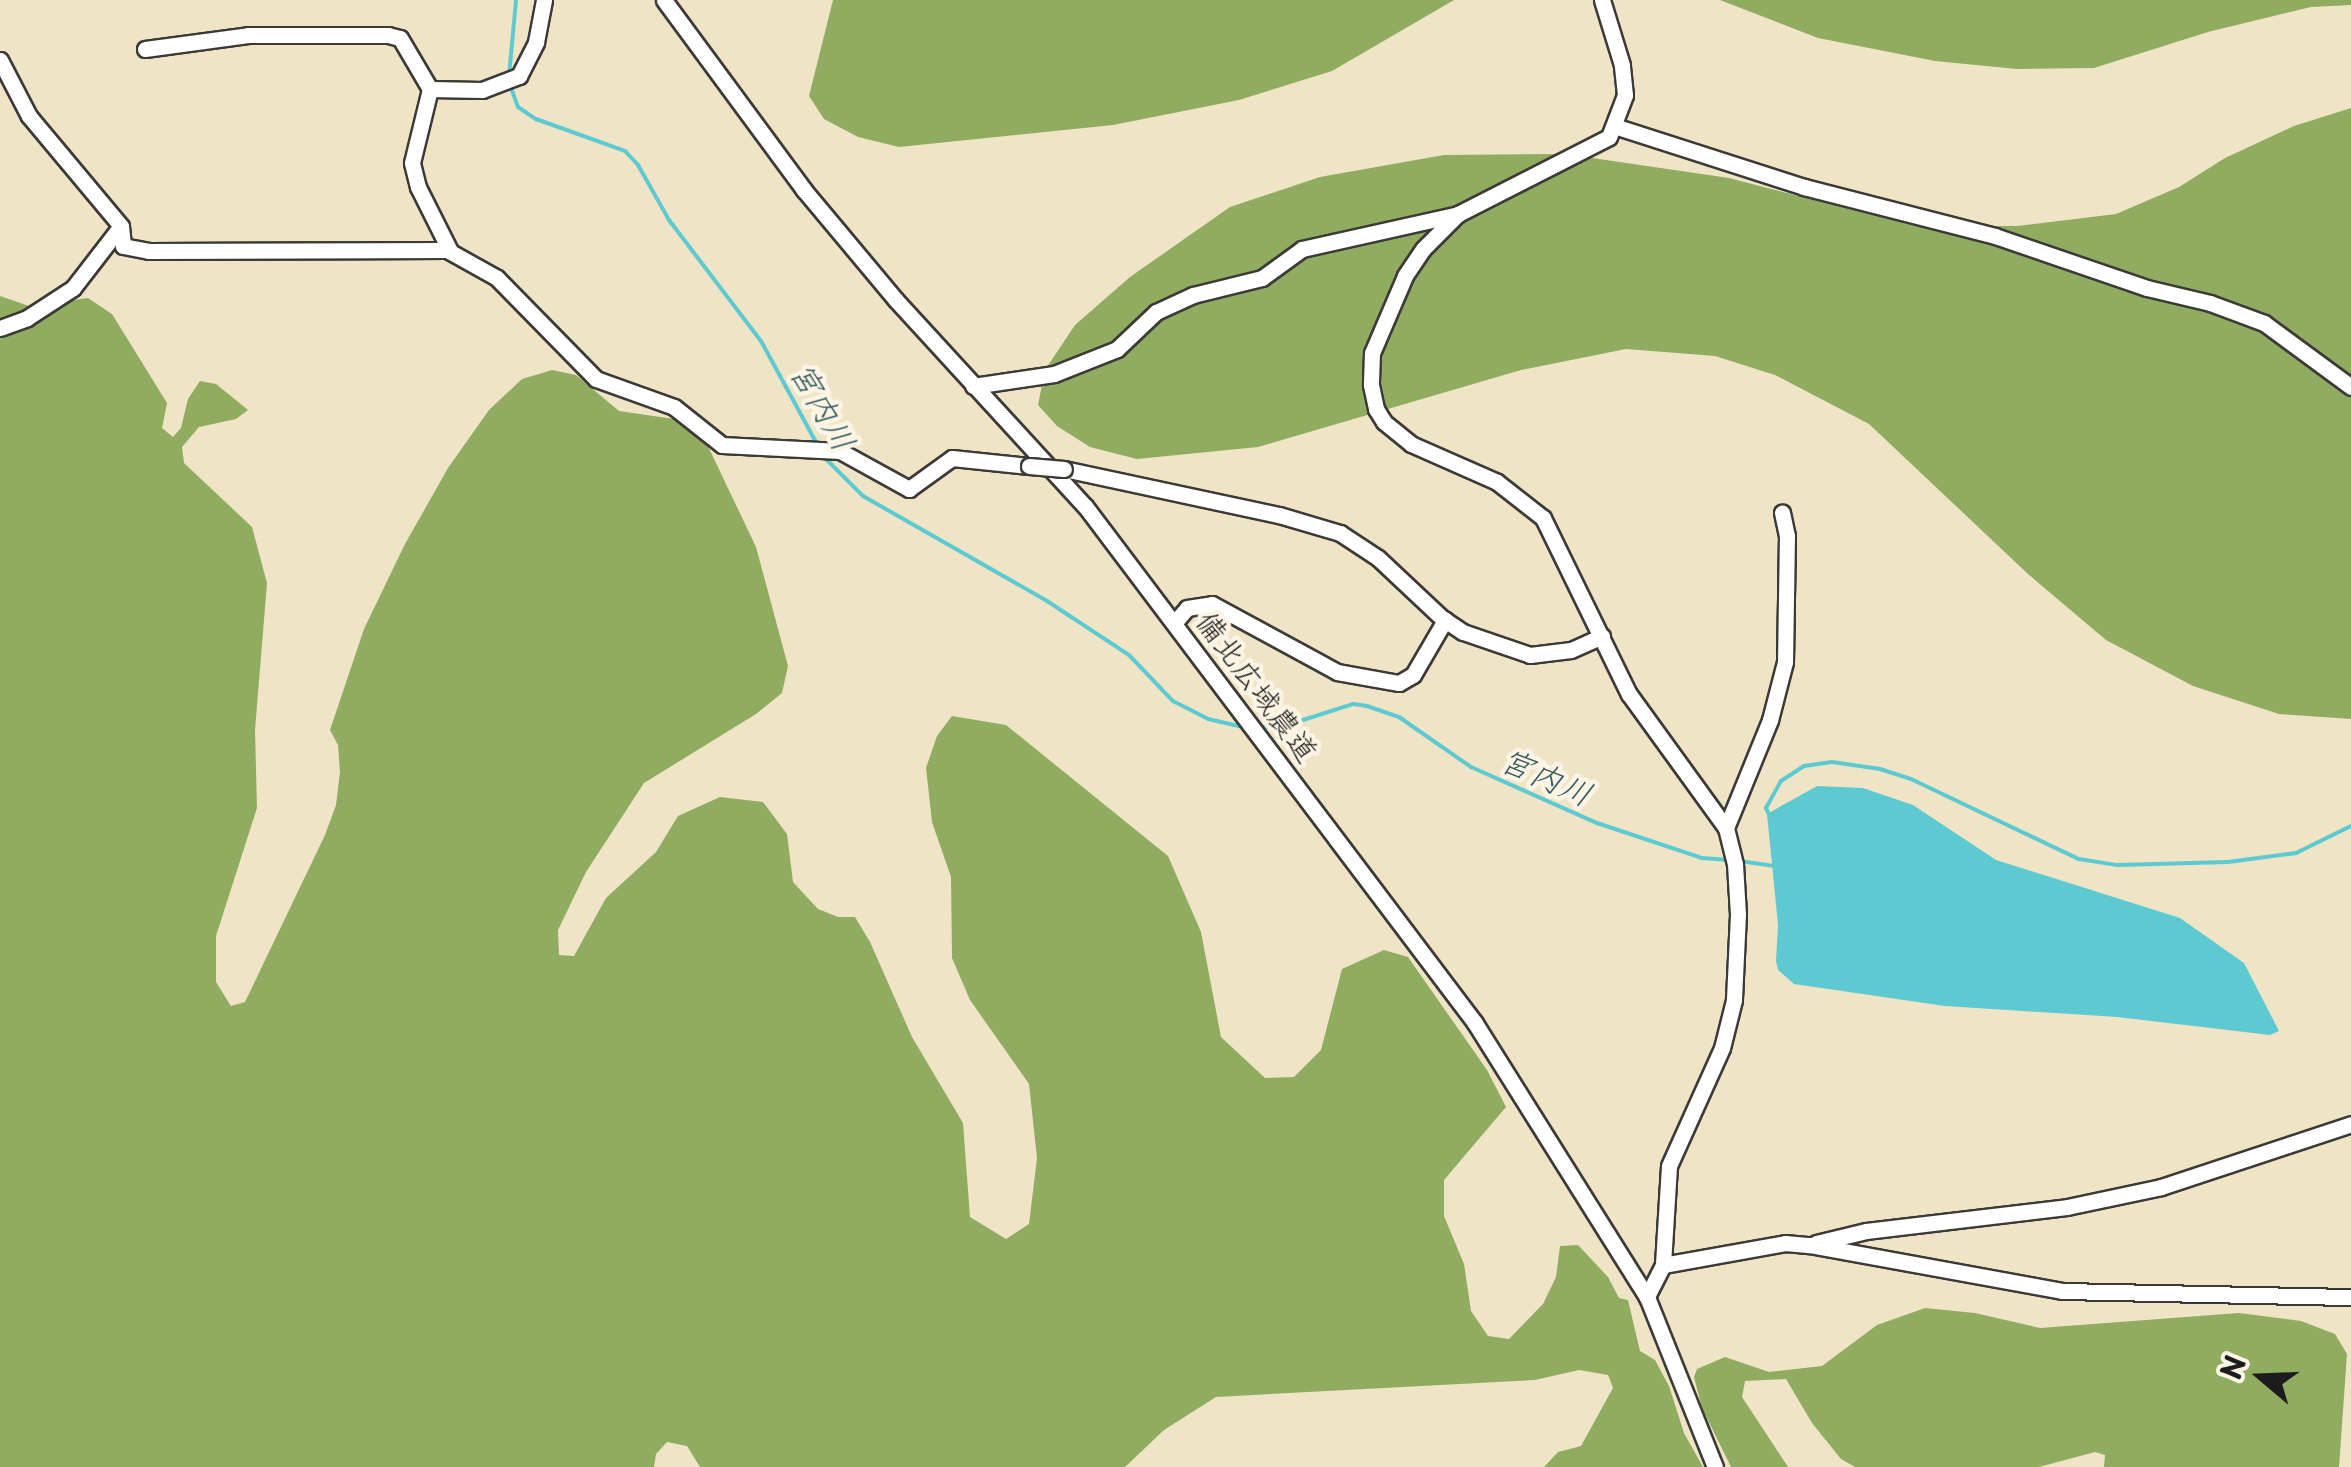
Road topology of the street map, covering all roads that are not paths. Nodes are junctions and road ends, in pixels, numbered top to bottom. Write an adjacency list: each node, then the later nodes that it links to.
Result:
1 (544, 0): 6 (street)
2 (664, 0): 12 (street, 備北広域農道)
3 (1602, 0): 7 (street)
4 (146, 48): 6 (street)
5 (0, 60): 9 (street)
6 (430, 89): 10 (street)
7 (1614, 126): 8 (street); 13 (street)
8 (1458, 214): 12 (street); 17 (street)
9 (121, 226): 10 (street); 11 (street)
10 (450, 252): 15 (street, bridge)
11 (0, 328)
12 (973, 386): 16 (street, 備北広域農道)
13 (2351, 387)
14 (1782, 513): 18 (street)
15 (1445, 620): 16 (street); 17 (street)
16 (1176, 622): 23 (street, 備北広域農道)
17 (1602, 636): 18 (street)
18 (1726, 828): 21 (street)
19 (2351, 1124): 20 (street)
20 (1810, 1244): 21 (street); 22 (street)
21 (1663, 1265): 23 (street)
22 (2351, 1297)
23 (1647, 1298): 24 (street, 備北広域農道)
24 (1716, 1467)

